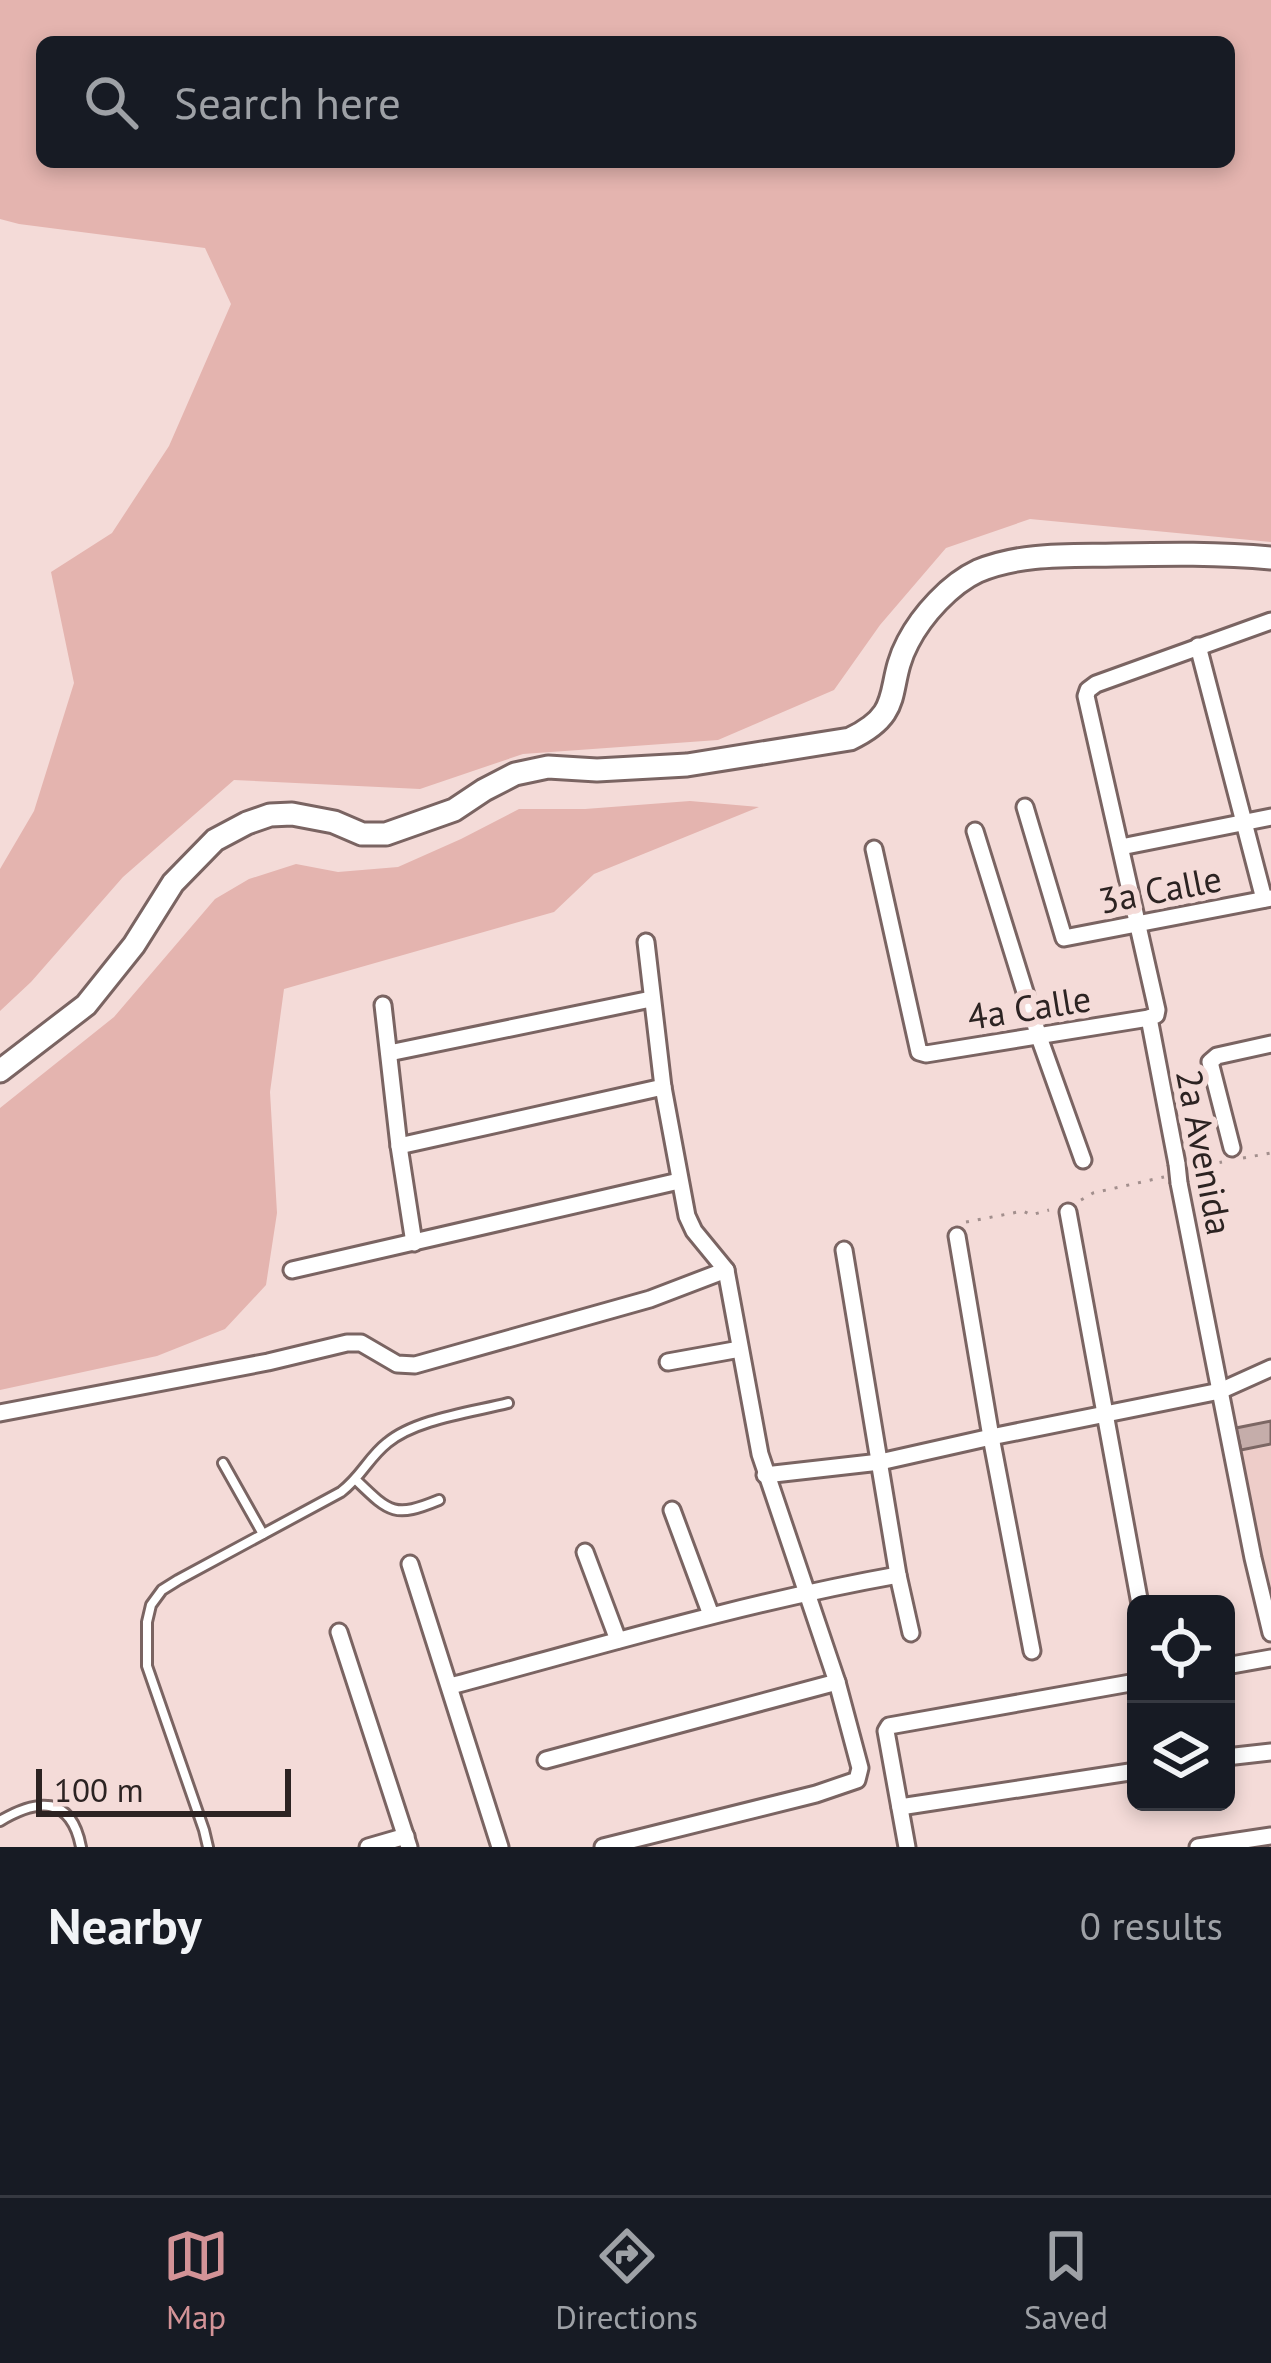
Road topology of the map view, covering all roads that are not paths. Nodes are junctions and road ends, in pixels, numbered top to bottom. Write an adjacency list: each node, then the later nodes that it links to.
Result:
1 (1271, 558): 19 (main road)
2 (1271, 620): 3 (street)
3 (1198, 646): 6 (street); 8 (street, 2a Avenida)
4 (1025, 807): 11 (street, 3a Calle)
5 (1271, 818): 6 (street)
6 (1244, 824): 8 (street); 10 (street)
7 (975, 831): 16 (street)
8 (1121, 848): 11 (street, 2a Avenida)
9 (874, 849): 16 (street, 4a Calle)
10 (1267, 898): 11 (street, 3a Calle)
11 (1138, 922): 15 (street, 2a Avenida)
12 (646, 942): 13 (street)
13 (651, 999): 18 (street); 20 (street)
14 (382, 1005): 18 (street)
15 (1149, 1018): 16 (street, 4a Calle); 34 (street, 2a Avenida)
16 (1039, 1037): 23 (street)
17 (1271, 1044): 22 (street)
18 (389, 1053): 21 (street)
19 (0, 1071)
20 (663, 1087): 21 (street); 24 (street)
21 (399, 1146): 27 (street)
22 (1232, 1148)
23 (1083, 1160)
24 (679, 1181): 27 (street); 30 (street)
25 (1066, 1208): 37 (street)
26 (960, 1229): 38 (street)
27 (414, 1243): 29 (street)
28 (844, 1250): 39 (street)
29 (292, 1270)
30 (726, 1270): 31 (street); 36 (street)
31 (740, 1349): 32 (street); 41 (street)
32 (668, 1362)
33 (1271, 1368): 34 (street)
34 (1220, 1391): 37 (street); 51 (street, 2a Avenida)
35 (508, 1403): 42 (lane)
36 (0, 1413)
37 (1104, 1415): 38 (street); 50 (street)
38 (991, 1437): 39 (street); 57 (street)
39 (880, 1462): 41 (street); 48 (street)
40 (223, 1463): 45 (lane)
41 (765, 1475): 49 (street)
42 (357, 1480): 43 (lane); 45 (lane)
43 (439, 1500)
44 (672, 1510): 52 (street)
45 (262, 1534): 73 (lane)
46 (585, 1552): 56 (street)
47 (410, 1564): 62 (street)
48 (898, 1575): 49 (street); 54 (street)
49 (806, 1592): 52 (street); 60 (street)
50 (1138, 1595)
51 (1268, 1605): 55 (street, 2a Avenida)
52 (711, 1615): 56 (street)
53 (339, 1632): 71 (street)
54 (911, 1633)
55 (1271, 1633)
56 (618, 1640): 62 (street)
57 (1032, 1651)
58 (1271, 1658): 59 (street)
59 (1235, 1664)
60 (837, 1682): 65 (street); 70 (street)
61 (1127, 1684): 67 (street)
62 (451, 1686): 75 (street)
63 (1271, 1752): 64 (street)
64 (1235, 1756)
65 (546, 1760)
66 (1127, 1772): 67 (street)
67 (900, 1807): 77 (street)
68 (0, 1821): 72 (lane)
69 (1271, 1836): 78 (street)
70 (669, 1839): 76 (street)
71 (407, 1842): 74 (street)
72 (81, 1847)
73 (208, 1847)
74 (368, 1847)
75 (500, 1847)
76 (603, 1847)
77 (907, 1847)
78 (1198, 1847)

